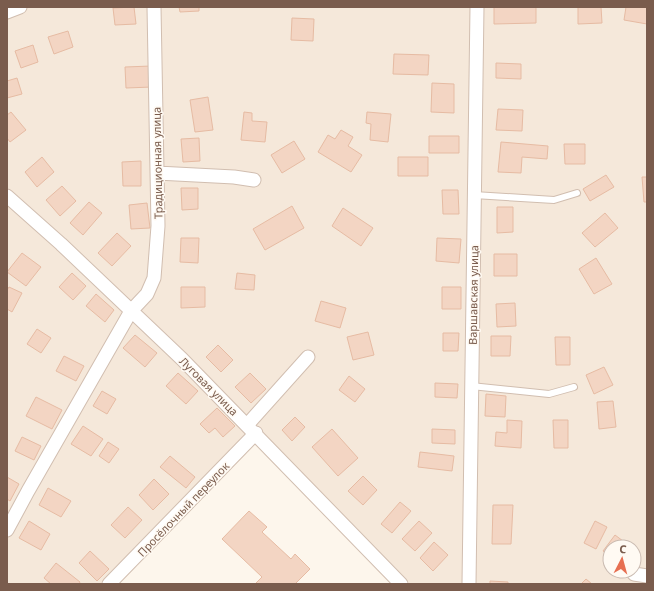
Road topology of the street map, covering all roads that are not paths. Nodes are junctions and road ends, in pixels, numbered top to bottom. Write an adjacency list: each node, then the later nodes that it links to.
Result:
1 (20, 7): 4 (street)
2 (154, 7): 5 (street, Традиционная улица)
3 (477, 7): 8 (street, Варшавская улица)
4 (7, 12)
5 (157, 172): 6 (street); 10 (street, Традиционная улица)
6 (254, 180)
7 (577, 193): 8 (lane)
8 (474, 195): 12 (street, Варшавская улица)
9 (7, 196): 10 (street, Луговая улица)
10 (131, 310): 14 (street, Луговая улица); 15 (street, Традиционная улица)
11 (308, 357): 14 (street, Просёлочный переулок)
12 (471, 386): 13 (lane); 18 (street, Варшавская улица)
13 (574, 387)
14 (251, 429): 16 (street, Просёлочный переулок); 17 (street, Луговая улица)
15 (7, 530)
16 (109, 584)
17 (401, 584)
18 (469, 584)

